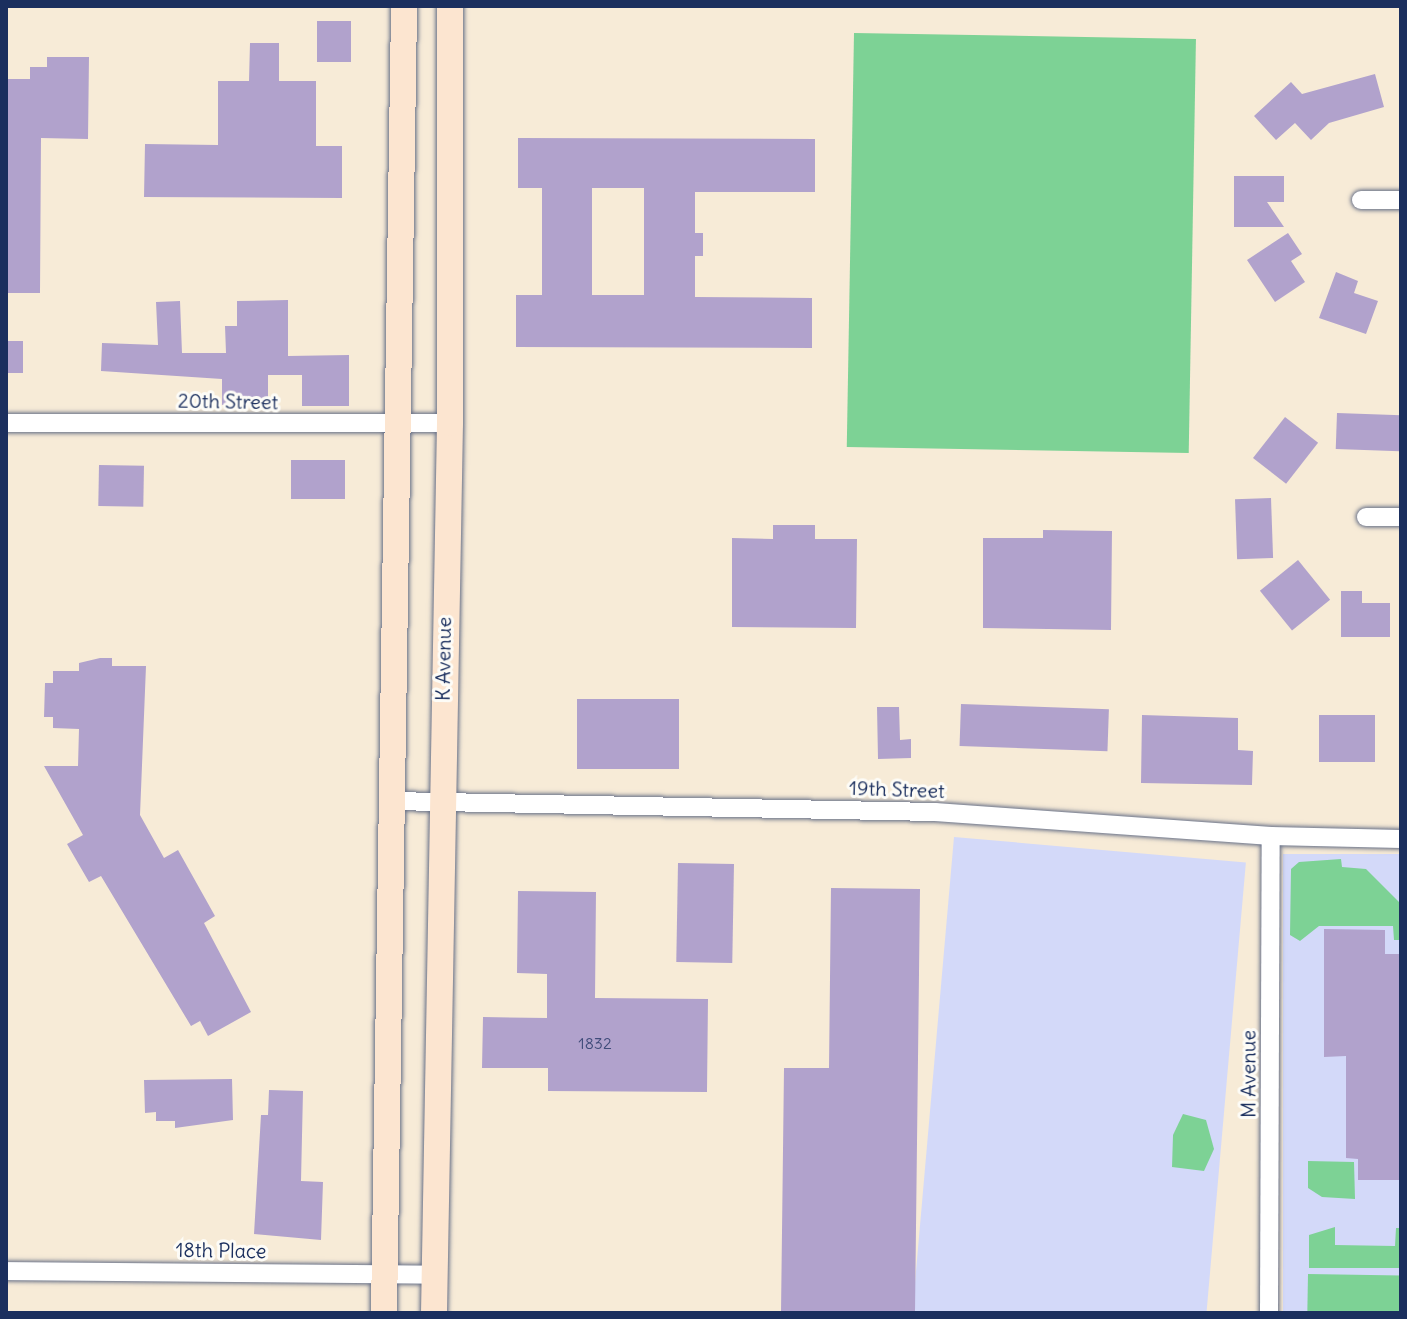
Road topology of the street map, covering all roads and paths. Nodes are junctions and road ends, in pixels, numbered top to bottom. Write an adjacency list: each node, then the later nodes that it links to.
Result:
1 (404, 6): 7 (main road)
2 (450, 6): 6 (main road, K Avenue)
3 (1361, 200): 4 (street)
4 (1401, 200)
5 (6, 423): 7 (street, 20th Street)
6 (450, 423): 7 (street, 20th Street); 10 (main road, K Avenue)
7 (397, 424): 11 (main road)
8 (1366, 517): 9 (street)
9 (1401, 517)
10 (440, 800): 11 (street, 19th Street); 12 (street, 19th Street); 16 (main road, K Avenue)
11 (391, 801): 15 (main road)
12 (1271, 836): 13 (street, 19th Street); 19 (street, M Avenue)
13 (1401, 839)
14 (6, 1271): 15 (street, 18th Place)
15 (384, 1275): 16 (street, 18th Place); 17 (main road)
16 (434, 1275): 18 (main road, K Avenue)
17 (384, 1313)
18 (434, 1313)
19 (1269, 1313)

